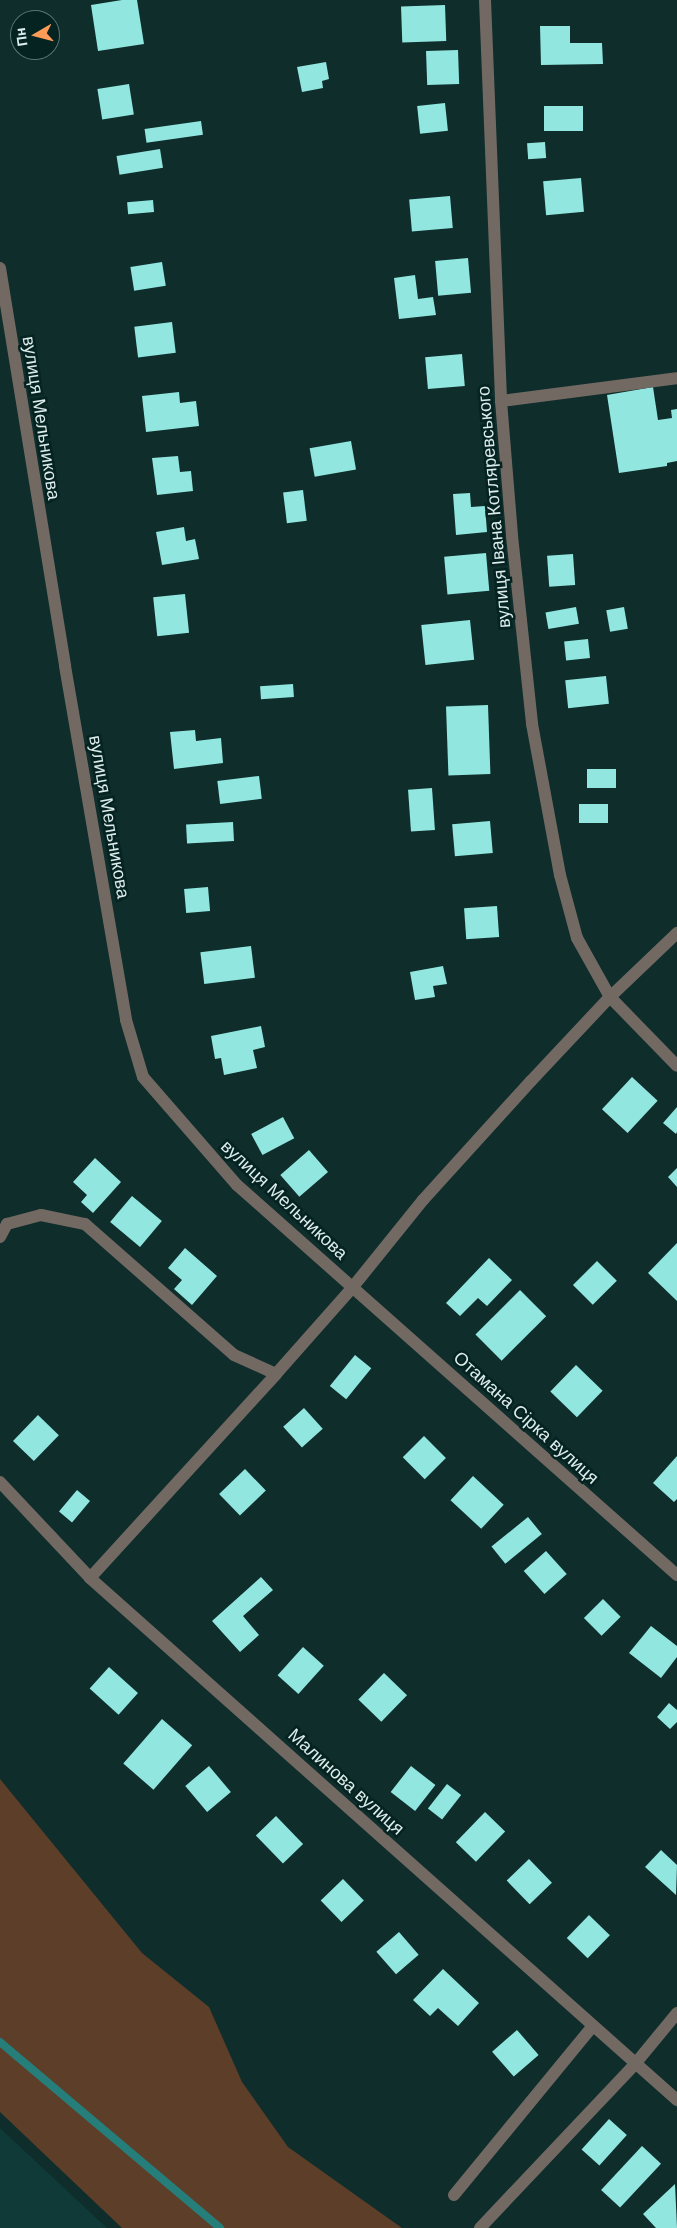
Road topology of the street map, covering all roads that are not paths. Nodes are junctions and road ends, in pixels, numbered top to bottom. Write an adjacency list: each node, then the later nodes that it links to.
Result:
1 (485, 0): 4 (street, вулиця Івана Котляревського)
2 (0, 268): 9 (street, вулиця Мельникова)
3 (677, 378): 4 (street)
4 (501, 400): 6 (street, вулиця Івана Котляревського)
5 (677, 933): 6 (street)
6 (610, 998): 7 (street, вулиця Івана Котляревського); 9 (street)
7 (677, 1066)
8 (0, 1237): 10 (street)
9 (352, 1288): 10 (street); 12 (street, Отамана Сірка вулиця)
10 (276, 1374): 13 (street)
11 (0, 1482): 13 (street, Малинова вулиця)
12 (677, 1575)
13 (90, 1578): 15 (street, Малинова вулиця)
14 (677, 2013): 16 (street)
15 (593, 2026): 16 (street, Малинова вулиця); 18 (street)
16 (635, 2064): 17 (street, Малинова вулиця); 19 (street)
17 (677, 2100)
18 (454, 2195)
19 (480, 2228)

